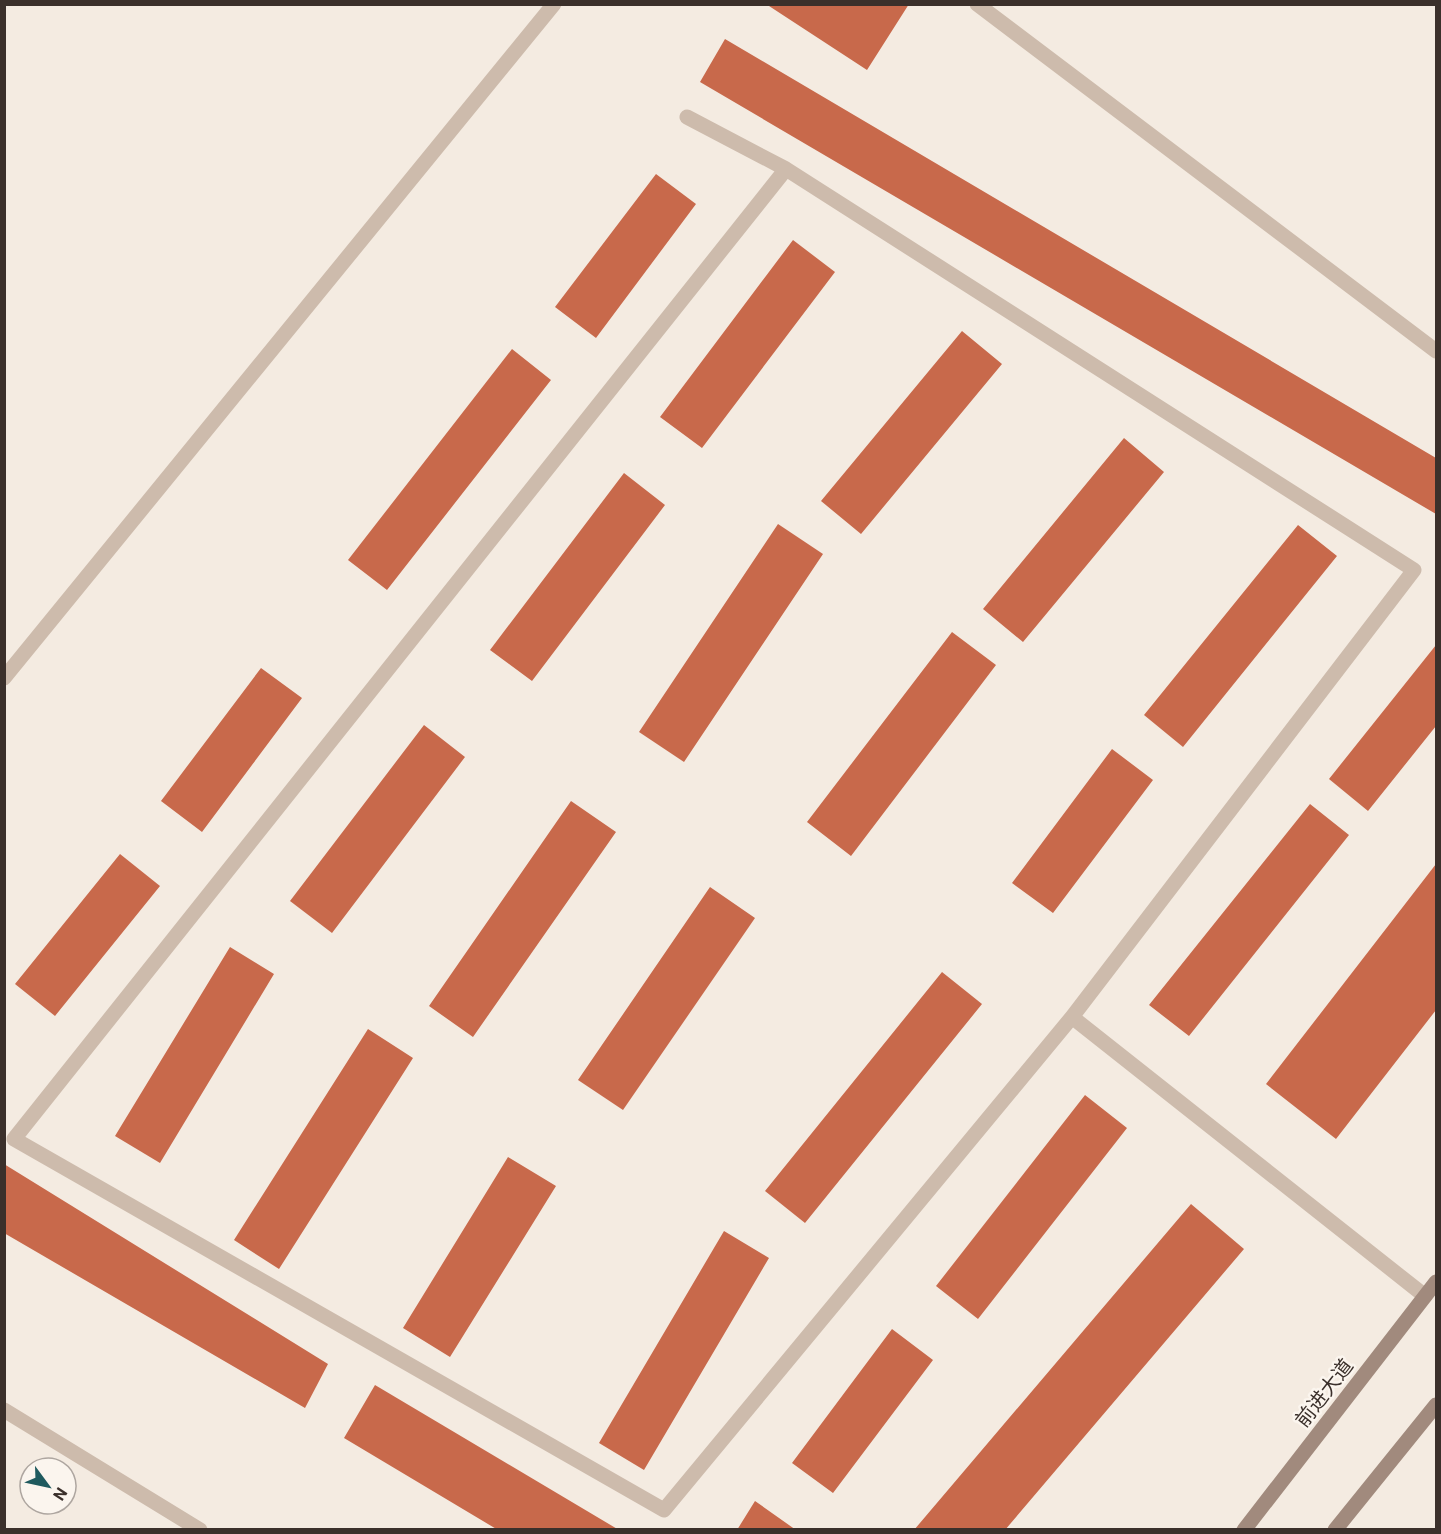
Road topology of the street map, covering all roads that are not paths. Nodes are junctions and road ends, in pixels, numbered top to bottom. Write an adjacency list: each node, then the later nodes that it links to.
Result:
1 (554, 4): 6 (street)
2 (977, 4): 5 (street)
3 (687, 117): 4 (street)
4 (786, 169): 7 (street); 7 (street)
5 (1437, 351)
6 (4, 678)
7 (1072, 1017): 9 (street)
8 (1437, 1282): 9 (main road, 前进大道)
9 (1425, 1296): 13 (main road, 前进大道)
10 (1437, 1405): 14 (main road)
11 (4, 1410): 12 (street)
12 (200, 1530)
13 (1244, 1530)
14 (1335, 1530)

